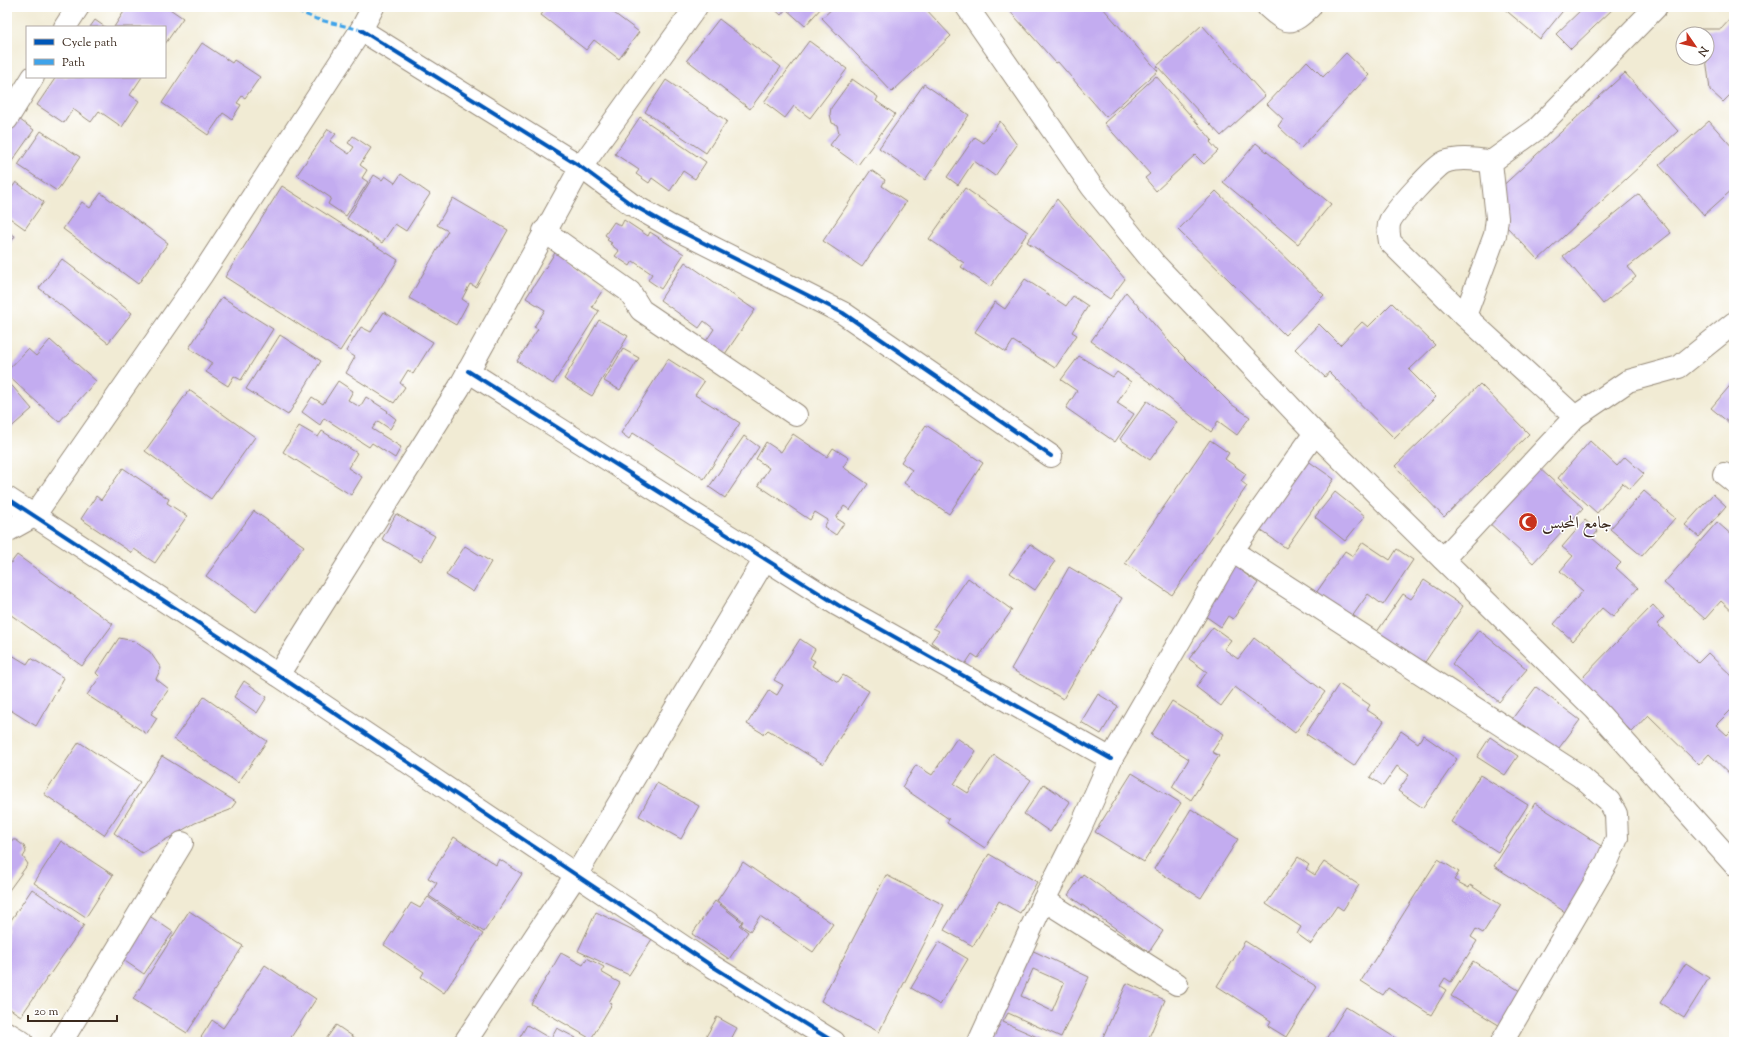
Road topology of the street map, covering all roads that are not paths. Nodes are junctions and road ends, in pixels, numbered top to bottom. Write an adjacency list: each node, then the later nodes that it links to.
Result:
1 (78, 7): 8 (street)
2 (373, 7): 9 (street)
3 (696, 7): 13 (street)
4 (967, 7): 20 (street)
5 (1268, 7): 6 (street)
6 (1310, 7)
7 (1656, 7): 12 (street)
8 (66, 26)
9 (361, 30): 13 (street); 23 (street)
10 (32, 78): 11 (street)
11 (7, 119)
12 (1491, 162): 15 (street); 15 (street)
13 (581, 167): 14 (street); 21 (street)
14 (544, 231): 17 (street); 18 (street)
15 (1465, 316): 19 (street)
16 (1734, 323): 19 (street)
17 (468, 371): 26 (street); 28 (street)
18 (796, 415)
19 (1574, 416): 27 (street)
20 (1315, 433): 25 (street); 27 (street)
21 (1051, 456)
22 (7, 498): 23 (street)
23 (34, 516): 24 (street); 28 (street)
24 (7, 531)
25 (1232, 551): 29 (street); 41 (street)
26 (765, 559): 29 (street); 32 (street)
27 (1444, 559): 31 (street)
28 (278, 675): 32 (street)
29 (1111, 759): 33 (street)
30 (182, 843): 37 (street)
31 (1734, 864)
32 (576, 875): 38 (street); 39 (street)
33 (1044, 900): 34 (street); 40 (street)
34 (1178, 984)
35 (7, 1033): 36 (street)
36 (22, 1042)
37 (61, 1042)
38 (465, 1042)
39 (834, 1042)
40 (979, 1042)
41 (1502, 1042)

